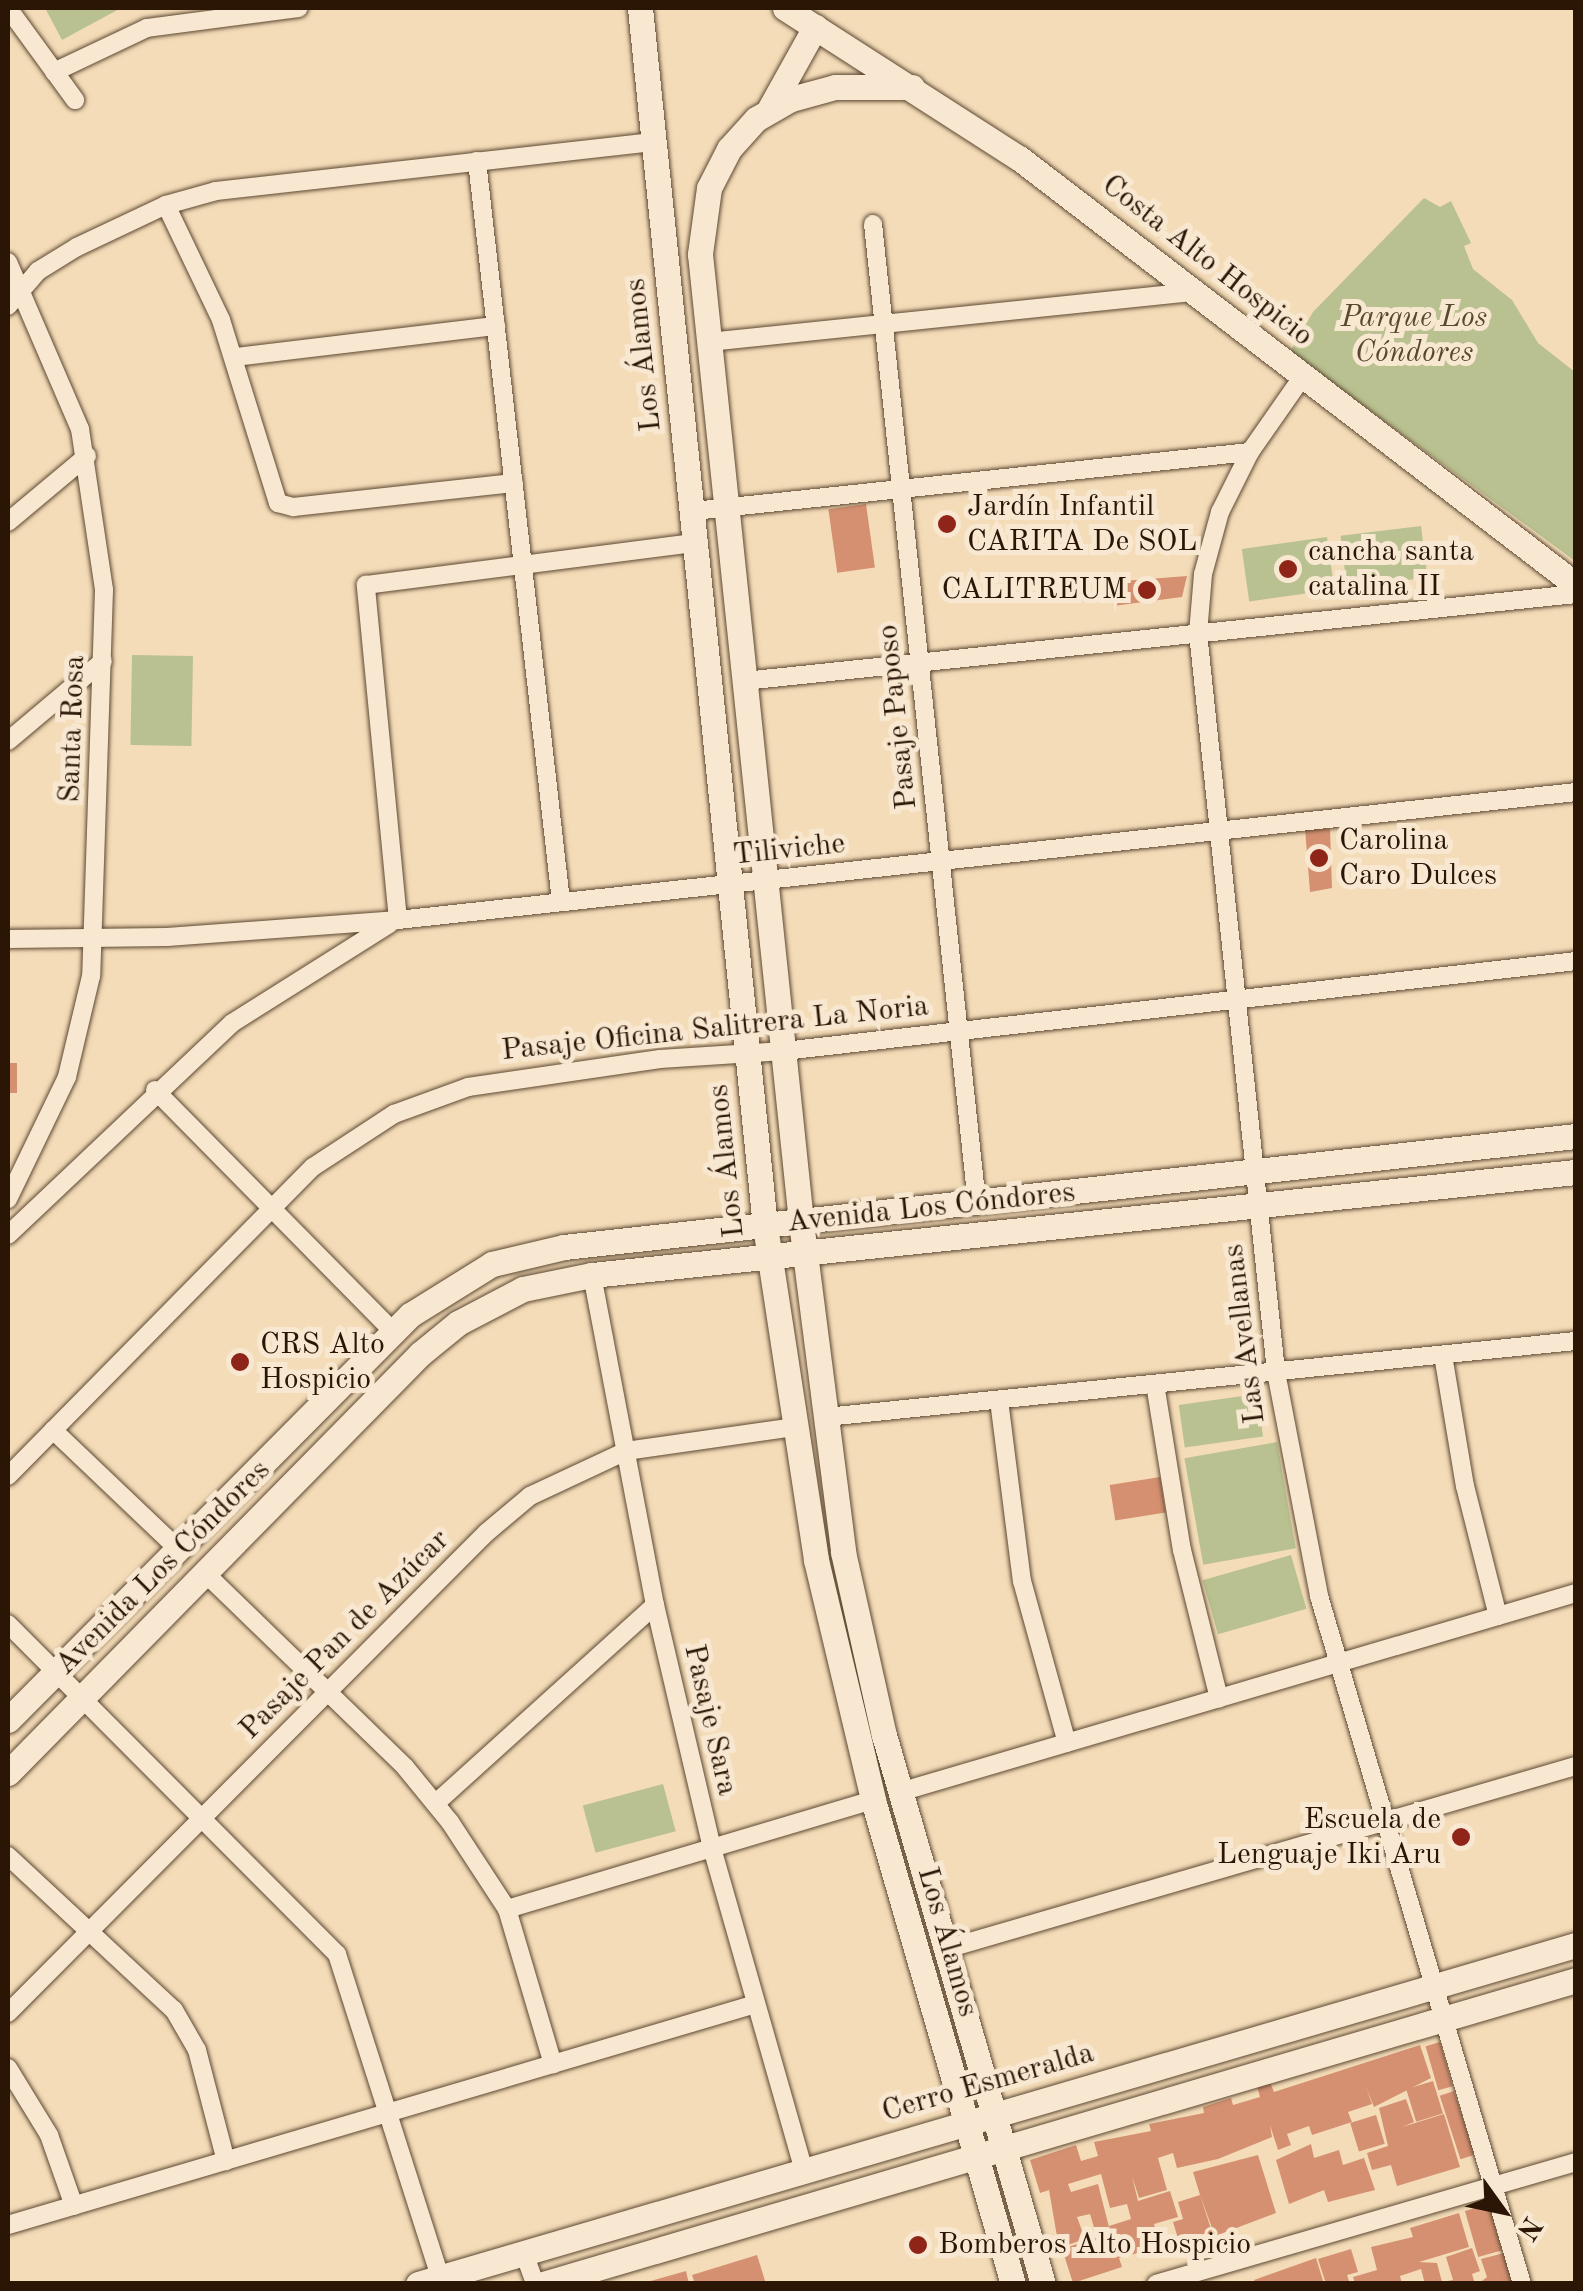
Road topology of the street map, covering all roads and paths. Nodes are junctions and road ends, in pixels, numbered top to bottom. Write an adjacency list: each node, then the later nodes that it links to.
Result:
1 (8, 8): 6 (street)
2 (299, 8): 6 (street)
3 (640, 8): 10 (street, Los Álamos)
4 (785, 8): 5 (street, Costa Alto Hospicio)
5 (815, 27): 7 (street, Costa Alto Hospicio); 9 (street, Los Álamos)
6 (54, 72): 8 (street)
7 (912, 87): 9 (street, Los Álamos); 16 (street, Costa Alto Hospicio)
8 (75, 100)
9 (770, 108): 20 (street, Los Álamos)
10 (655, 142): 11 (street); 28 (street, Los Álamos)
11 (478, 161): 12 (street); 19 (street)
12 (166, 206): 15 (street); 21 (street)
13 (873, 224): 18 (street, Pasaje Paposo)
14 (8, 262): 15 (street, Santa Rosa)
15 (20, 290): 17 (street); 24 (street, Santa Rosa)
16 (1195, 292): 18 (street); 22 (street, Costa Alto Hospicio)
17 (8, 306)
18 (883, 324): 20 (street); 26 (street, Pasaje Paposo)
19 (496, 326): 21 (street); 25 (street)
20 (708, 342): 27 (street, Los Álamos)
21 (235, 357): 25 (street)
22 (1303, 376): 23 (street, Las Avellanas); 32 (street, Costa Alto Hospicio)
23 (1250, 452): 26 (street); 34 (street, Las Avellanas)
24 (87, 456): 29 (street); 35 (street, Santa Rosa)
25 (514, 483): 31 (street)
26 (901, 489): 27 (street); 36 (street, Pasaje Paposo)
27 (726, 508): 28 (street); 37 (street, Los Álamos)
28 (693, 511): 30 (street, Los Álamos)
29 (8, 522)
30 (696, 543): 31 (street); 43 (street, Los Álamos)
31 (523, 564): 44 (street); 45 (street)
32 (1576, 585)
33 (1576, 594): 34 (street)
34 (1198, 633): 36 (street); 40 (street, Las Avellanas)
35 (103, 661): 38 (street); 47 (street, Santa Rosa)
36 (920, 662): 37 (street); 41 (street, Pasaje Paposo)
37 (744, 681): 42 (street, Los Álamos)
38 (8, 742)
39 (1576, 792): 40 (street, Tiliviche)
40 (1219, 831): 41 (street, Tiliviche); 49 (street, Las Avellanas)
41 (941, 861): 42 (street, Tiliviche); 50 (street, Pasaje Paposo)
42 (766, 880): 43 (street, Tiliviche); 52 (street, Los Álamos)
43 (731, 883): 44 (street, Tiliviche); 51 (street, Los Álamos)
44 (561, 902): 45 (street, Tiliviche)
45 (398, 920): 47 (street, Tiliviche); 53 (street)
46 (8, 939): 47 (street, Tiliviche)
47 (94, 940): 57 (street, Santa Rosa)
48 (1576, 961): 49 (street, Pasaje Oficina Salitrera La Noria)
49 (1236, 1000): 50 (street, Pasaje Oficina Salitrera La Noria); 55 (street, Las Avellanas)
50 (959, 1031): 52 (street, Pasaje Oficina Salitrera La Noria); 58 (street, Pasaje Paposo)
51 (748, 1049): 52 (street, Pasaje Oficina Salitrera La Noria); 59 (street, Pasaje Oficina Salitrera La Noria); 62 (street, Los Álamos)
52 (784, 1051): 61 (street, Los Álamos)
53 (155, 1090): 59 (street); 63 (street)
54 (1576, 1136): 55 (street, Avenida Los Cóndores)
55 (1254, 1172): 58 (street, Avenida Los Cóndores); 60 (street, Las Avellanas)
56 (1576, 1172): 60 (street, Avenida Los Cóndores)
57 (8, 1199)
58 (978, 1204): 61 (street, Avenida Los Cóndores)
59 (270, 1206): 67 (street); 75 (street, Pasaje Oficina Salitrera La Noria)
60 (1258, 1206): 64 (street, Avenida Los Cóndores); 70 (street, Las Avellanas)
61 (802, 1222): 62 (street, Avenida Los Cóndores); 64 (street, Los Álamos)
62 (766, 1226): 65 (street, Los Álamos); 67 (street, Avenida Los Cóndores)
63 (8, 1235)
64 (806, 1253): 65 (street, Avenida Los Cóndores); 73 (street, Los Álamos)
65 (770, 1258): 66 (street, Avenida Los Cóndores); 74 (street, Los Álamos)
66 (592, 1275): 76 (street, Pasaje Sara); 79 (street, Avenida Los Cóndores)
67 (394, 1332): 78 (street, Avenida Los Cóndores)
68 (1576, 1341): 69 (street)
69 (1443, 1355): 70 (street); 82 (street)
70 (1276, 1372): 71 (street); 84 (street, Las Avellanas)
71 (1154, 1384): 72 (street); 88 (street)
72 (999, 1400): 73 (street); 90 (street)
73 (826, 1418): 93 (street, Los Álamos)
74 (795, 1427): 76 (street, Pasaje Pan de Azúcar); 94 (street, Los Álamos)
75 (53, 1430): 77 (street, Pasaje Oficina Salitrera La Noria); 78 (street)
76 (626, 1451): 81 (street, Pasaje Sara); 86 (street, Pasaje Pan de Azúcar)
77 (8, 1476)
78 (178, 1549): 85 (street, Avenida Los Cóndores)
79 (204, 1572): 86 (street); 87 (street, Avenida Los Cóndores)
80 (1576, 1593): 82 (street)
81 (655, 1605): 95 (street); 98 (street, Pasaje Sara)
82 (1498, 1616): 84 (street)
83 (8, 1624): 85 (street)
84 (1338, 1663): 88 (street); 97 (street, Las Avellanas)
85 (56, 1672): 87 (street); 89 (street, Avenida Los Cóndores)
86 (328, 1692): 95 (street); 96 (street, Pasaje Pan de Azúcar)
87 (82, 1697): 92 (street, Avenida Los Cóndores); 96 (street)
88 (1219, 1698): 90 (street)
89 (8, 1720)
90 (1068, 1743): 93 (street)
91 (1576, 1766): 97 (street)
92 (8, 1773)
93 (900, 1792): 103 (street, Los Álamos)
94 (872, 1800): 98 (street); 113 (street, Los Álamos)
95 (436, 1803): 100 (street)
96 (204, 1816): 101 (street, Pasaje Pan de Azúcar); 111 (street)
97 (1385, 1821): 103 (street); 105 (street, Las Avellanas)
98 (712, 1848): 100 (street); 106 (street, Pasaje Sara)
99 (8, 1856): 101 (street)
100 (507, 1909): 109 (street)
101 (90, 1930): 107 (street, Pasaje Pan de Azúcar); 117 (street)
102 (1576, 1945): 105 (street, Cerro Esmeralda)
103 (946, 1949): 112 (street, Los Álamos)
104 (1576, 1980): 108 (street)
105 (1434, 1986): 108 (street, Las Avellanas); 112 (street, Cerro Esmeralda)
106 (756, 2004): 109 (street); 120 (street, Pasaje Sara)
107 (8, 2013)
108 (1443, 2019): 114 (street); 122 (street, Las Avellanas)
109 (553, 2064): 111 (street)
110 (8, 2068): 124 (street)
111 (390, 2112): 117 (street); 127 (street)
112 (994, 2115): 113 (street, Cerro Esmeralda); 114 (street, Los Álamos)
113 (965, 2124): 115 (street, Cerro Esmeralda); 116 (street, Los Álamos)
114 (1004, 2148): 116 (street); 131 (street, Los Álamos)
115 (878, 2149): 118 (street, Cerro Esmeralda); 121 (street)
116 (976, 2157): 121 (street); 130 (street, Los Álamos)
117 (226, 2161): 124 (street)
118 (836, 2161): 120 (street, Cerro Esmeralda); 123 (street)
119 (1576, 2162): 122 (street)
120 (804, 2170): 126 (street, Cerro Esmeralda)
121 (890, 2184): 123 (street)
122 (1493, 2186): 132 (street); 133 (street, Las Avellanas)
123 (847, 2197): 129 (street)
124 (74, 2206): 125 (street)
125 (8, 2225)
126 (524, 2253): 127 (street, Cerro Esmeralda); 128 (street)
127 (432, 2281)
128 (534, 2284)
129 (543, 2284)
130 (1013, 2284)
131 (1044, 2284)
132 (1156, 2284)
133 (1522, 2284)

